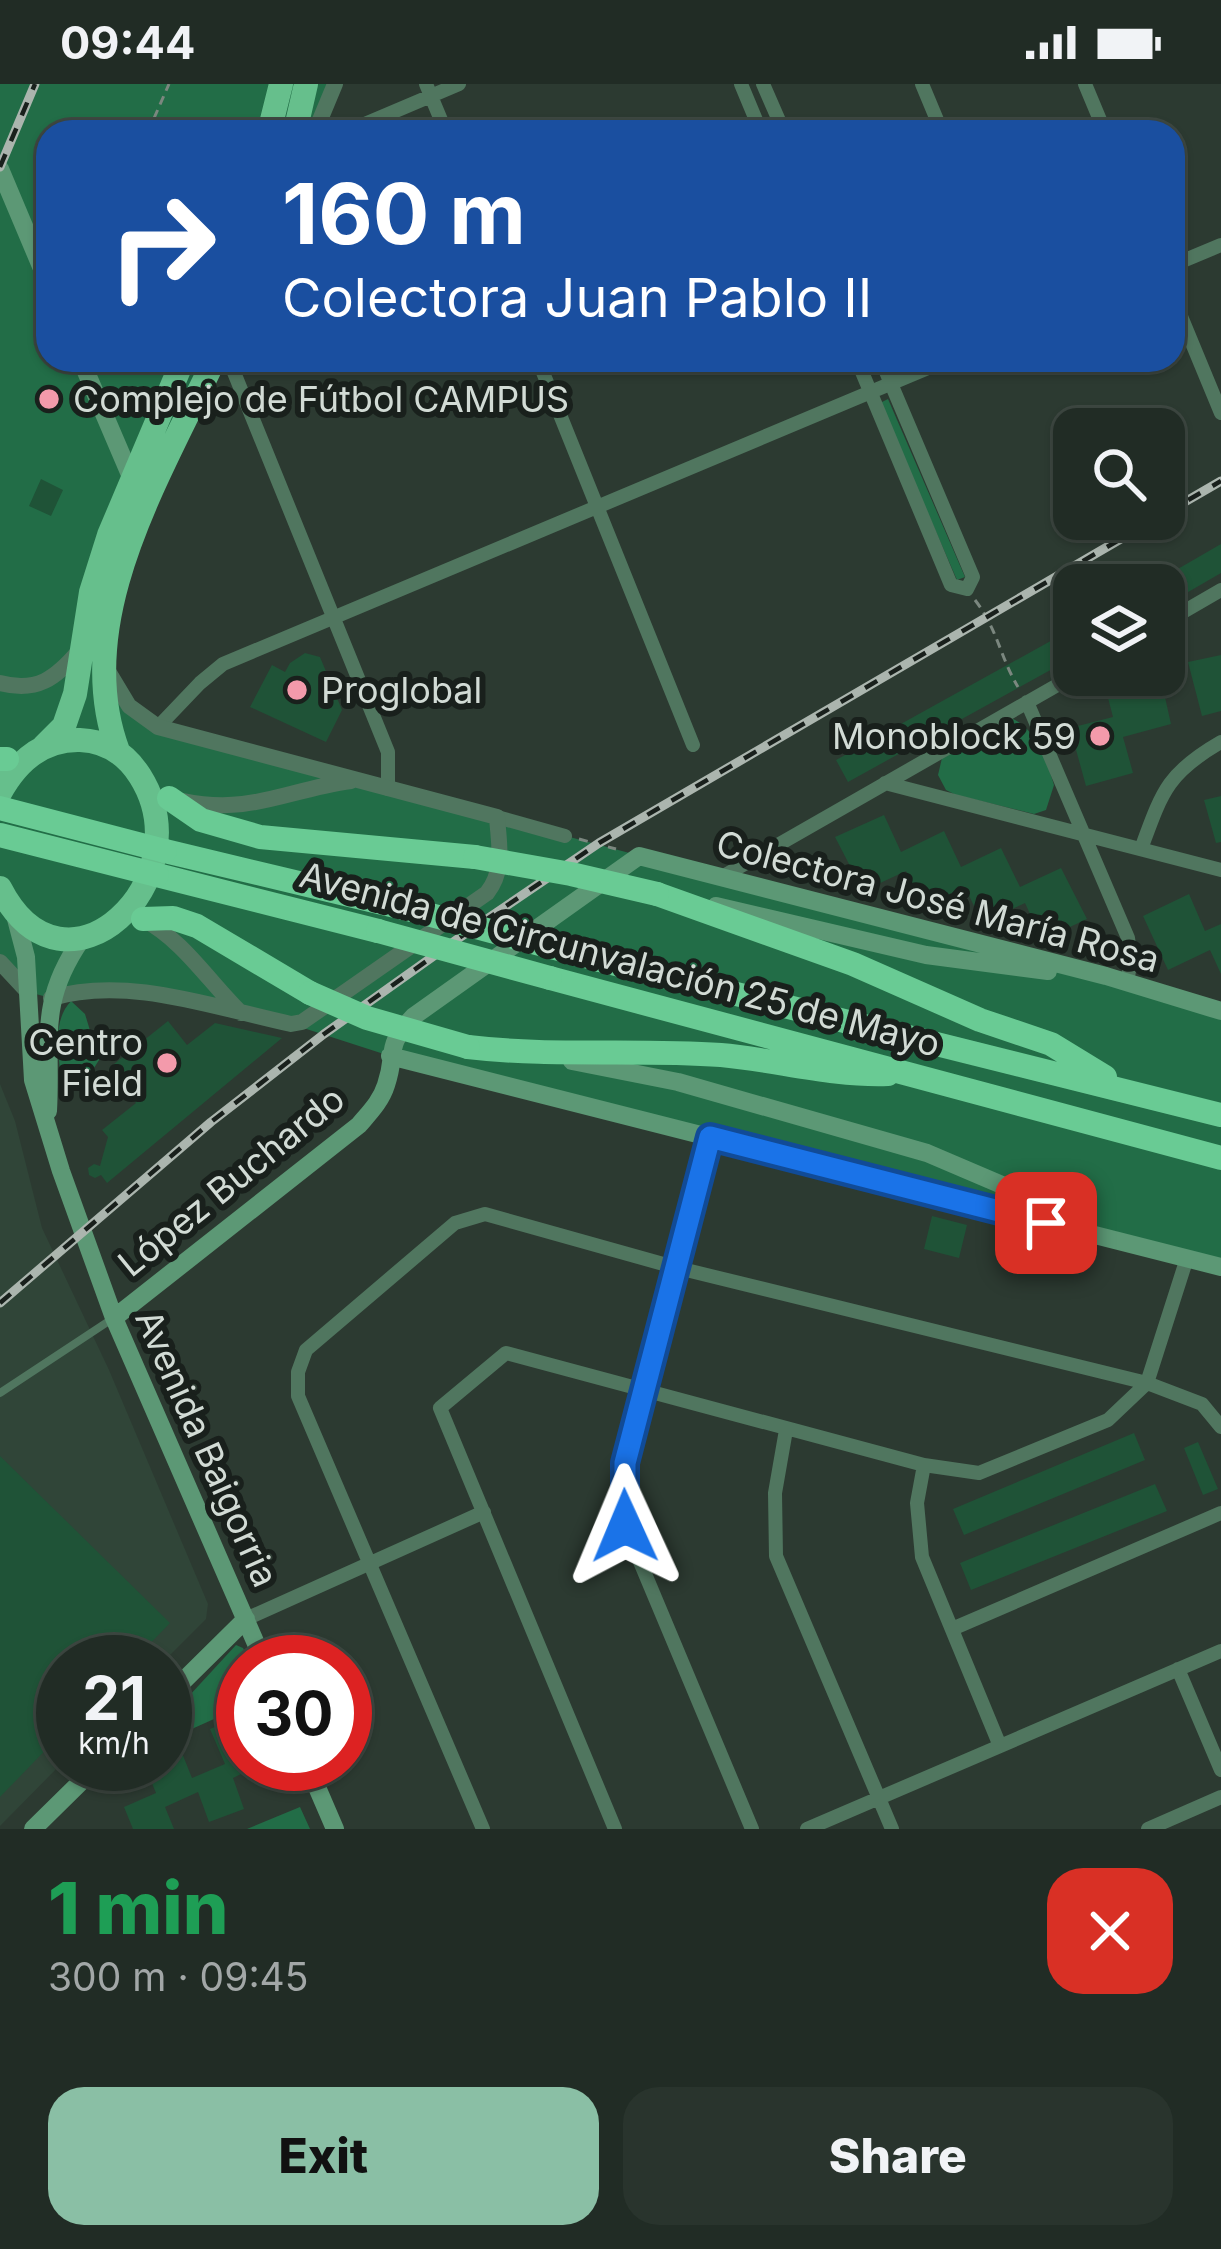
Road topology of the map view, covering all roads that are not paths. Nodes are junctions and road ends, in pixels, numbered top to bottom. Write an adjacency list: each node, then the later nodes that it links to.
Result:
1 (281, 84): 10 (highway)
2 (307, 84): 11 (highway)
3 (335, 84): 12 (street)
4 (459, 84): 9 (street)
5 (741, 84): 15 (street)
6 (764, 84): 16 (street)
7 (922, 84): 17 (street)
8 (1085, 84): 18 (street)
9 (428, 90): 13 (street); 14 (street)
10 (272, 120)
11 (298, 120)
12 (319, 120)
13 (369, 120)
14 (441, 120)
15 (756, 120)
16 (779, 120)
17 (937, 120)
18 (1100, 120)
19 (0, 169): 21 (main road)
20 (1221, 245): 22 (street)
21 (36, 254)
22 (1185, 260)
23 (1185, 326): 34 (street)
24 (86, 372): 35 (main road)
25 (178, 372): 35 (highway)
26 (208, 372): 37 (highway)
27 (234, 372): 40 (street)
28 (543, 372): 36 (street)
29 (862, 372): 33 (street)
30 (886, 372): 32 (street)
31 (918, 372): 32 (street)
32 (891, 383): 33 (street); 33 (street)
33 (871, 392): 36 (street)
34 (1221, 413)
35 (132, 480): 37 (main road); 41 (highway)
36 (597, 507): 40 (street); 47 (street)
37 (145, 510): 41 (highway)
38 (1221, 590): 39 (street)
39 (1185, 611)
40 (335, 617): 45 (street); 53 (street)
41 (91, 655): 42 (street); 45 (street); 48 (highway); 49 (highway)
42 (0, 683)
43 (1053, 687): 44 (street)
44 (1027, 702): 52 (street); 60 (street)
45 (158, 727): 51 (street)
46 (1221, 742): 61 (street)
47 (693, 745)
48 (118, 751): 49 (highway); 50 (highway)
49 (16, 754): 54 (highway)
50 (138, 772): 55 (street); 69 (highway)
51 (358, 780): 53 (street); 55 (street)
52 (885, 783): 60 (street); 65 (street)
53 (388, 789): 57 (street)
54 (0, 793)
55 (169, 798): 67 (highway, bridge)
56 (0, 808): 63 (highway, Avenida de Circunvalación 25 de Mayo, bridge)
57 (497, 818): 59 (street); 77 (street)
58 (0, 835): 63 (highway, Avenida de Circunvalación 25 de Mayo, bridge)
59 (565, 836)
60 (1084, 836): 61 (street); 73 (street)
61 (1142, 849): 64 (street)
62 (639, 856): 65 (main road, Colectora José María Rosa); 79 (main road, López Buchardo)
63 (161, 863): 80 (highway, Avenida de Circunvalación 25 de Mayo, bridge); 81 (highway, Avenida de Circunvalación 25 de Mayo, bridge)
64 (1221, 869)
65 (719, 878): 72 (main road, Colectora José María Rosa)
66 (4, 896): 70 (highway); 74 (main road, Avenida Baigorria)
67 (686, 902): 72 (main road); 81 (highway)
68 (142, 919): 69 (street); 77 (street); 78 (highway, bridge)
69 (113, 924): 70 (highway)
70 (82, 940): 75 (main road, Avenida Baigorria)
71 (0, 962): 74 (street)
72 (1106, 976): 73 (main road, Colectora José María Rosa)
73 (1127, 982): 76 (main road, Colectora José María Rosa)
74 (28, 992): 83 (main road, Avenida Baigorria)
75 (51, 998): 77 (street); 83 (main road, Avenida Baigorria)
76 (1221, 1011)
77 (241, 1013)
78 (526, 1054): 80 (highway); 86 (main road)
79 (390, 1056): 84 (main road); 90 (main road, López Buchardo)
80 (914, 1073): 85 (highway, Avenida de Circunvalación 25 de Mayo)
81 (1127, 1090): 82 (highway, Avenida de Circunvalación 25 de Mayo)
82 (1221, 1114)
83 (48, 1122): 90 (main road, Avenida Baigorria)
84 (710, 1137): 86 (main road); 88 (street)
85 (1221, 1158)
86 (1046, 1223): 87 (main road)
87 (1187, 1258): 89 (main road); 91 (street)
88 (674, 1267): 91 (street); 92 (street); 99 (street)
89 (1221, 1267)
90 (114, 1318): 93 (lane); 100 (main road, Avenida Baigorria)
91 (1148, 1383): 94 (street); 96 (street)
92 (647, 1390): 95 (street); 97 (street); 116 (street)
93 (0, 1393)
94 (1221, 1427)
95 (786, 1430): 96 (street); 111 (street)
96 (924, 1465): 101 (street)
97 (484, 1512): 99 (street); 115 (street)
98 (1221, 1513): 101 (street)
99 (369, 1564): 100 (street); 114 (street)
100 (246, 1619): 102 (main road, Avenida Baigorria); 105 (main road)
101 (952, 1629): 106 (street)
102 (253, 1635)
103 (1221, 1651): 104 (street)
104 (1178, 1670): 106 (street); 107 (street)
105 (192, 1672)
106 (1000, 1746): 111 (street)
107 (1221, 1770)
108 (72, 1791): 112 (main road)
109 (319, 1791): 113 (main road)
110 (1221, 1797): 119 (street)
111 (879, 1798): 117 (street); 118 (street)
112 (33, 1829)
113 (335, 1829)
114 (483, 1829)
115 (615, 1829)
116 (752, 1829)
117 (807, 1829)
118 (892, 1829)
119 (1148, 1829)

